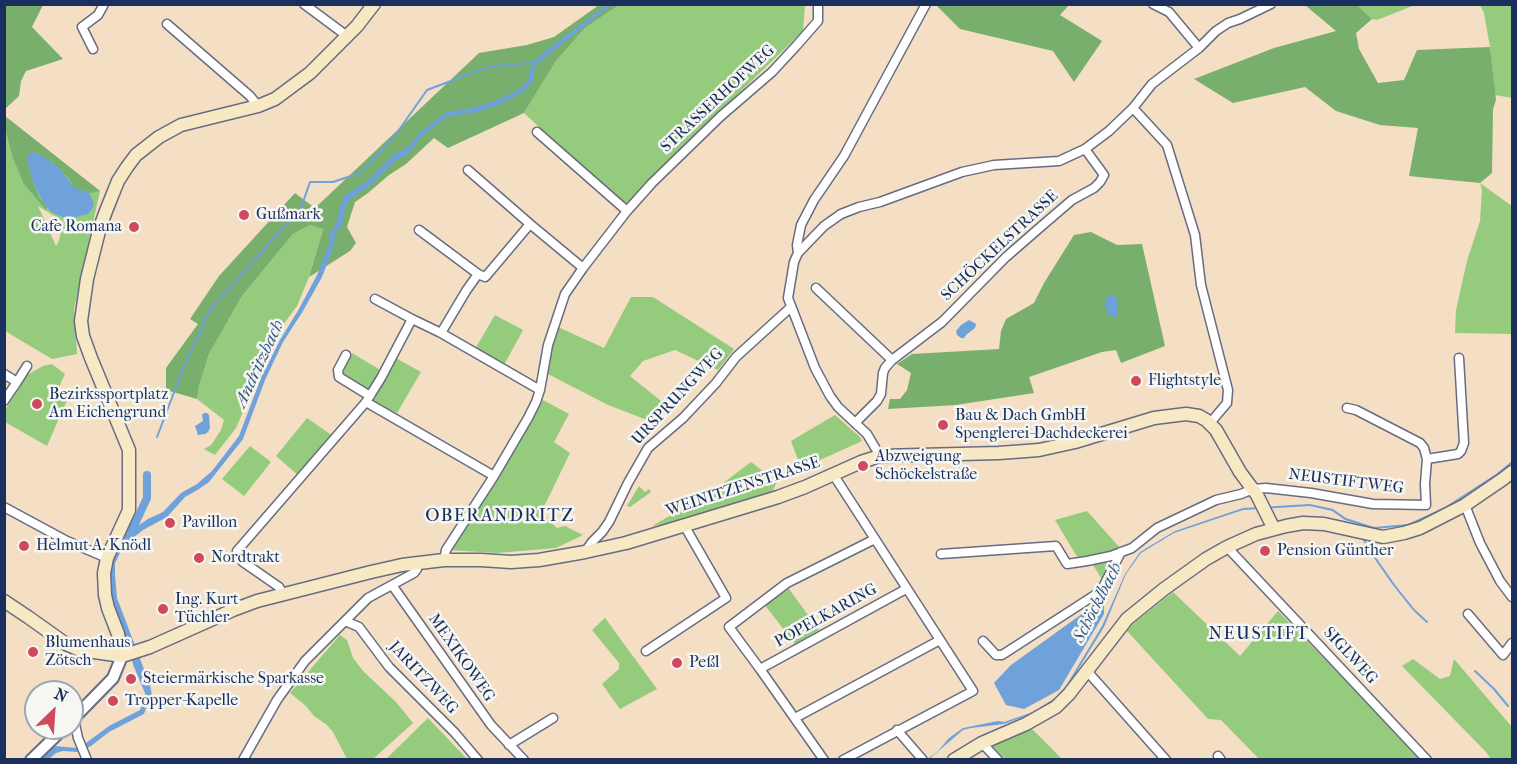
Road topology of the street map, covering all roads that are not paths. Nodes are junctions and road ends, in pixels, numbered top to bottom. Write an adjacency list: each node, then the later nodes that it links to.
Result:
1 (104, 4): 11 (street)
2 (304, 4): 9 (street)
3 (375, 4): 9 (main road)
4 (818, 4): 17 (street, STRASSERHOFWEG)
5 (926, 4): 20 (street)
6 (1153, 4): 10 (street)
7 (1271, 4): 10 (street, SCHÖCKELSTRASSE)
8 (167, 24): 12 (street)
9 (347, 36): 12 (main road)
10 (1198, 48): 13 (street, SCHÖCKELSTRASSE)
11 (93, 49)
12 (258, 106): 55 (main road)
13 (1133, 108): 15 (street, SCHÖCKELSTRASSE); 39 (street)
14 (537, 132): 17 (street)
15 (1085, 149): 20 (street, SCHÖCKELSTRASSE); 30 (street, SCHÖCKELSTRASSE)
16 (468, 171): 18 (street)
17 (627, 211): 21 (street, STRASSERHOFWEG)
18 (530, 224): 21 (street); 22 (street)
19 (419, 230): 22 (street)
20 (798, 253): 25 (street, SCHÖCKELSTRASSE)
21 (583, 268): 34 (street, STRASSERHOFWEG)
22 (478, 274): 27 (street)
23 (816, 288): 30 (street)
24 (375, 299): 26 (street)
25 (791, 307): 38 (street, SCHÖCKELSTRASSE); 52 (street, URSPRUNGWEG)
26 (412, 319): 27 (street); 35 (street)
27 (441, 333): 34 (street)
28 (346, 355): 35 (street)
29 (1459, 358): 41 (street)
30 (892, 360): 38 (street)
31 (27, 366): 33 (street)
32 (4, 374): 33 (street)
33 (17, 382): 36 (street)
34 (540, 390): 44 (street, STRASSERHOFWEG)
35 (368, 399): 44 (street); 60 (street)
36 (4, 401)
37 (1347, 408): 41 (street)
38 (855, 423): 40 (street, SCHÖCKELSTRASSE)
39 (1210, 423): 40 (main road, WEINITZENSTRASSE); 45 (main road)
40 (880, 456): 43 (main road, WEINITZENSTRASSE)
41 (1427, 459): 45 (street, NEUSTIFTWEG)
42 (1512, 472): 46 (main road)
43 (833, 474): 48 (main road, WEINITZENSTRASSE); 50 (street, POPELKARING)
44 (494, 476): 56 (street, STRASSERHOFWEG)
45 (1252, 489): 49 (main road); 53 (street)
46 (1465, 505): 49 (main road); 61 (street)
47 (4, 507): 55 (street)
48 (684, 525): 52 (main road, WEINITZENSTRASSE); 68 (street)
49 (1274, 529): 51 (main road)
50 (875, 539): 59 (street, POPELKARING); 70 (street)
51 (1227, 547): 71 (main road); 91 (street, SIGLWEG)
52 (585, 552): 56 (main road, WEINITZENSTRASSE)
53 (1122, 552): 54 (street); 66 (street)
54 (941, 554)
55 (107, 558): 69 (main road)
56 (444, 560): 57 (main road, WEINITZENSTRASSE)
57 (416, 563): 58 (street); 60 (main road, WEINITZENSTRASSE)
58 (392, 585): 64 (street); 79 (street, MEXIKOWEG)
59 (906, 589): 65 (street, POPELKARING); 70 (street, POPELKARING)
60 (283, 594): 69 (main road, WEINITZENSTRASSE)
61 (1512, 597)
62 (4, 601): 69 (main road)
63 (1468, 614): 67 (street)
64 (343, 622): 83 (street); 84 (street, JARITZWEG)
65 (940, 640): 74 (street); 75 (street, POPELKARING)
66 (983, 642)
67 (1512, 643)
68 (646, 651)
69 (130, 654): 72 (street)
70 (760, 669): 74 (street)
71 (1087, 671): 78 (main road); 90 (street)
72 (84, 708)
73 (553, 718): 79 (street)
74 (795, 718): 86 (street)
75 (897, 730): 81 (street); 87 (street, POPELKARING)
76 (51, 740): 82 (street)
77 (79, 741): 80 (street)
78 (982, 743): 88 (main road); 89 (street)
79 (509, 745): 85 (street, MEXIKOWEG)
80 (86, 757)
81 (922, 758)
82 (31, 759)
83 (243, 759)
84 (478, 759)
85 (524, 759)
86 (824, 759)
87 (843, 759)
88 (954, 759)
89 (998, 759)
90 (1166, 759)
91 (1427, 759)

